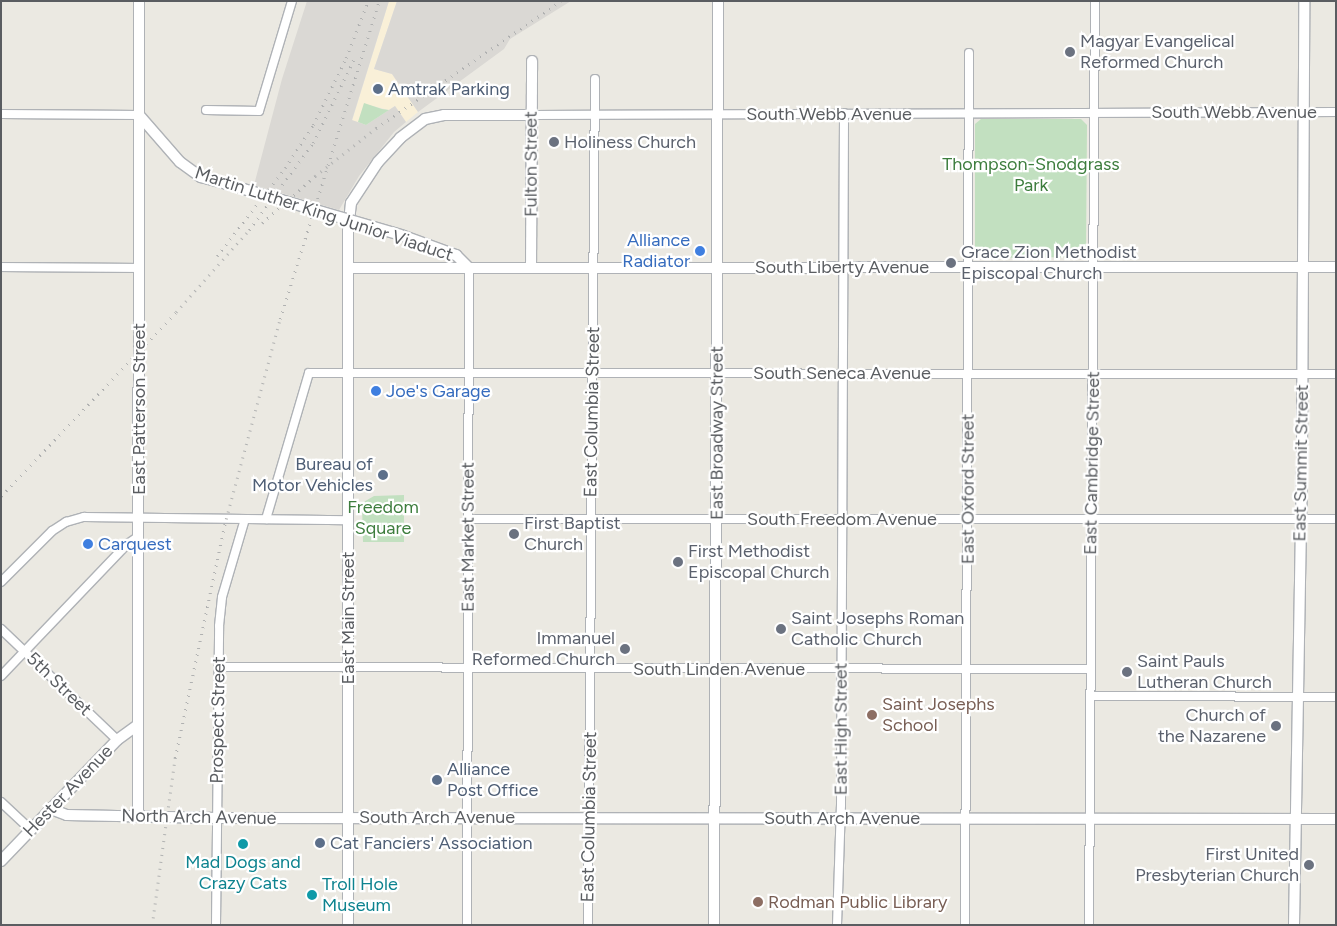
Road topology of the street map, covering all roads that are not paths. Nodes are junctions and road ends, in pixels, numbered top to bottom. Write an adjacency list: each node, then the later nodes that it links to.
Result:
1 (139, 1): 17 (street, East Patterson Street)
2 (292, 1): 9 (street)
3 (718, 1): 15 (street, East Broadway Street)
4 (1095, 1): 10 (street, East Cambridge Street)
5 (1304, 1): 11 (street, East Summit Street)
6 (969, 54): 13 (street, East Oxford Street)
7 (532, 61): 18 (street, Fulton Street)
8 (595, 78): 19 (street, East Columbia Street)
9 (206, 110)
10 (1094, 111): 11 (street, South Webb Avenue); 13 (street, South Webb Avenue); 22 (street, East Cambridge Street)
11 (1304, 112): 12 (street, South Webb Avenue); 25 (street, East Summit Street)
12 (1336, 112)
13 (970, 113): 16 (street, South Webb Avenue); 21 (street, East Oxford Street)
14 (1, 114): 17 (street)
15 (718, 114): 16 (street, South Webb Avenue); 19 (street, South Webb Avenue); 32 (street, East Broadway Street)
16 (844, 114): 24 (street, East High Street)
17 (139, 115): 27 (street, East Patterson Street); 29 (street, Martin Luther King Junior Viaduct, bridge)
18 (532, 115): 19 (street, South Webb Avenue); 20 (street, South Webb Avenue); 30 (street, Fulton Street)
19 (595, 115): 31 (street, East Columbia Street)
20 (355, 193): 28 (street, East Main Street)
21 (969, 266): 22 (street, South Liberty Avenue); 24 (street, South Liberty Avenue); 39 (street, East Oxford Street)
22 (1093, 266): 25 (street, South Liberty Avenue); 33 (street, East Cambridge Street)
23 (1, 267): 27 (street)
24 (844, 267): 32 (street, South Liberty Avenue); 38 (street, East High Street)
25 (1303, 267): 26 (street, South Liberty Avenue); 40 (street, East Summit Street)
26 (1336, 267)
27 (139, 268): 42 (street, East Patterson Street)
28 (348, 268): 29 (street, South Liberty Avenue); 34 (street, East Main Street)
29 (469, 268): 30 (street, South Liberty Avenue); 35 (street, East Market Street)
30 (530, 268): 31 (street, South Liberty Avenue)
31 (594, 268): 32 (street, South Liberty Avenue); 36 (street, East Columbia Street)
32 (717, 268): 37 (street, East Broadway Street)
33 (1092, 372): 39 (street, South Seneca Avenue); 40 (street, South Seneca Avenue); 44 (street, East Cambridge Street)
34 (348, 373): 35 (street, South Seneca Avenue); 46 (street, South Seneca Avenue); 53 (street, East Main Street)
35 (469, 373): 36 (street, South Seneca Avenue); 47 (street, East Market Street)
36 (593, 373): 37 (street, South Seneca Avenue); 48 (street, East Columbia Street)
37 (717, 373): 38 (street, South Seneca Avenue); 49 (street, East Broadway Street)
38 (843, 374): 39 (street, South Seneca Avenue); 43 (street, East High Street)
39 (968, 374): 50 (street, East Oxford Street)
40 (1302, 374): 41 (street, South Seneca Avenue); 51 (street, East Summit Street)
41 (1336, 374)
42 (138, 518): 45 (street); 54 (street, East Patterson Street); 55 (street)
43 (842, 518): 49 (street, South Freedom Avenue); 50 (street, South Freedom Avenue); 63 (street, East High Street)
44 (1091, 518): 50 (street, South Freedom Avenue); 51 (street, South Freedom Avenue); 65 (street, East Cambridge Street)
45 (246, 519): 46 (street); 58 (street, Prospect Street)
46 (266, 519): 53 (street)
47 (468, 519): 48 (street, South Freedom Avenue); 59 (street, East Market Street)
48 (592, 519): 49 (street, South Freedom Avenue); 60 (street, East Columbia Street)
49 (716, 519): 62 (street, East Broadway Street)
50 (967, 519): 64 (street, East Oxford Street)
51 (1300, 519): 52 (street, South Freedom Avenue); 68 (street, East Summit Street)
52 (1336, 519)
53 (348, 520): 61 (street, East Main Street)
54 (138, 537): 57 (street); 70 (street, East Patterson Street)
55 (1, 582)
56 (1, 629): 57 (street, 5th Street)
57 (25, 651): 66 (street); 71 (street, 5th Street)
58 (218, 667): 61 (street, South Linden Avenue); 77 (street, Prospect Street)
59 (468, 668): 60 (street, South Linden Avenue); 61 (street, South Linden Avenue); 76 (street, East Market Street)
60 (590, 668): 62 (street, South Linden Avenue); 78 (street, East Columbia Street)
61 (348, 669): 75 (street, East Main Street)
62 (716, 669): 63 (street, South Linden Avenue); 79 (street, East Broadway Street)
63 (842, 669): 64 (street, South Linden Avenue); 80 (street, East High Street)
64 (967, 669): 65 (street, South Linden Avenue); 81 (street, East Oxford Street)
65 (1090, 669): 67 (street, East Cambridge Street)
66 (1, 676)
67 (1090, 696): 68 (street); 82 (street, East Cambridge Street)
68 (1297, 697): 69 (street); 84 (street, East Summit Street)
69 (1336, 697)
70 (138, 725): 71 (street, Hester Avenue); 74 (street, East Patterson Street)
71 (117, 740): 73 (street, Hester Avenue)
72 (1, 802): 85 (street)
73 (51, 809): 74 (street, North Arch Avenue); 85 (street, Hester Avenue)
74 (138, 817): 77 (street, North Arch Avenue)
75 (348, 817): 76 (street, South Arch Avenue); 77 (street, North Arch Avenue); 88 (street, East Main Street)
76 (467, 817): 78 (street, South Arch Avenue); 89 (street, East Market Street)
77 (217, 818): 87 (street, Prospect Street)
78 (589, 818): 79 (street, South Arch Avenue); 90 (street, East Columbia Street)
79 (715, 818): 80 (street, South Arch Avenue); 91 (street, East Broadway Street)
80 (841, 818): 81 (street, South Arch Avenue); 92 (street, East High Street)
81 (966, 818): 82 (street, South Arch Avenue); 93 (street, East Oxford Street)
82 (1090, 819): 84 (street, South Arch Avenue); 94 (street, East Cambridge Street)
83 (1336, 819): 84 (street, South Arch Avenue)
84 (1294, 820): 95 (street, East Summit Street)
85 (31, 830): 86 (street, Hester Avenue)
86 (1, 862)
87 (216, 925)
88 (348, 925)
89 (467, 925)
90 (588, 925)
91 (714, 925)
92 (837, 925)
93 (965, 925)
94 (1088, 925)
95 (1294, 925)

